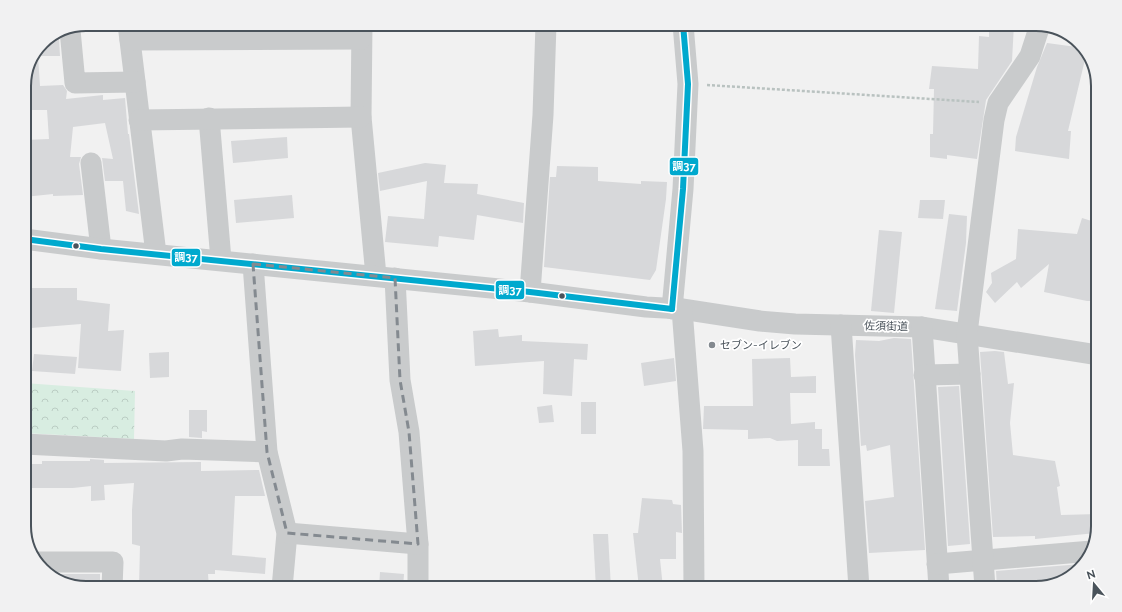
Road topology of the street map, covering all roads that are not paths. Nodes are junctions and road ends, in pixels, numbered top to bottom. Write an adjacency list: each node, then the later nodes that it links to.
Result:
1 (361, 31): 5 (street); 8 (street)
2 (546, 31): 18 (street)
3 (684, 31): 19 (street)
4 (1038, 31): 22 (street)
5 (129, 32): 7 (street)
6 (70, 33): 7 (street)
7 (135, 82): 10 (street)
8 (361, 117): 9 (street); 17 (street)
9 (209, 118): 10 (street); 15 (street)
10 (139, 120): 14 (street)
11 (91, 163): 13 (street)
12 (31, 240): 13 (street, 佐須街道)
13 (101, 249): 14 (street, 佐須街道)
14 (156, 254): 15 (street, 佐須街道)
15 (221, 260): 16 (street, 佐須街道)
16 (253, 264): 17 (street, 佐須街道); 27 (street)
17 (385, 277): 18 (street, 佐須街道); 29 (street)
18 (530, 292): 19 (street, 佐須街道)
19 (677, 309): 20 (street, 佐須街道); 37 (street)
20 (841, 325): 21 (street, 佐須街道); 38 (street)
21 (922, 327): 22 (street, 佐須街道); 25 (street)
22 (968, 333): 23 (street, 佐須街道); 24 (street)
23 (1091, 360)
24 (970, 374): 25 (street); 31 (street)
25 (924, 375): 33 (street)
26 (31, 444): 27 (street)
27 (267, 452): 28 (street)
28 (287, 533): 29 (street); 35 (street)
29 (418, 544): 36 (street)
30 (1084, 552): 31 (street)
31 (983, 559): 33 (street); 40 (street)
32 (45, 562): 34 (street)
33 (937, 564): 39 (street)
34 (112, 581)
35 (283, 581)
36 (418, 581)
37 (694, 581)
38 (859, 581)
39 (938, 581)
40 (984, 581)

